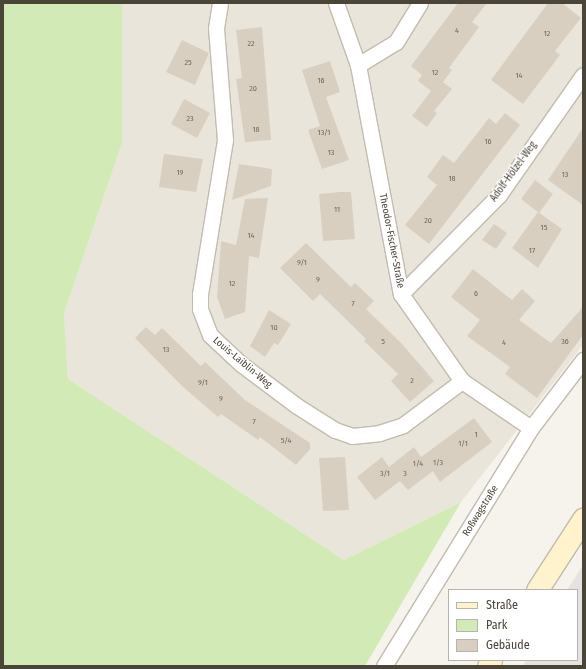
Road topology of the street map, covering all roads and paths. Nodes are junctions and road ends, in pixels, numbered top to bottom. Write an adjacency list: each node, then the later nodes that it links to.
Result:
1 (220, 3): 8 (street, Louis-Laiblin-Weg)
2 (336, 3): 4 (street, Theodor-Fischer-Straße)
3 (420, 3): 4 (street)
4 (358, 65): 6 (street, Theodor-Fischer-Straße)
5 (583, 75): 6 (street, Adolf-Hölzel-Weg)
6 (401, 294): 8 (street, Theodor-Fischer-Straße)
7 (583, 360): 9 (street, Roßwagstraße)
8 (462, 381): 9 (street, Theodor-Fischer-Straße)
9 (531, 428): 12 (street, Roßwagstraße)
10 (583, 519): 11 (main road)
11 (538, 589)
12 (384, 666)

